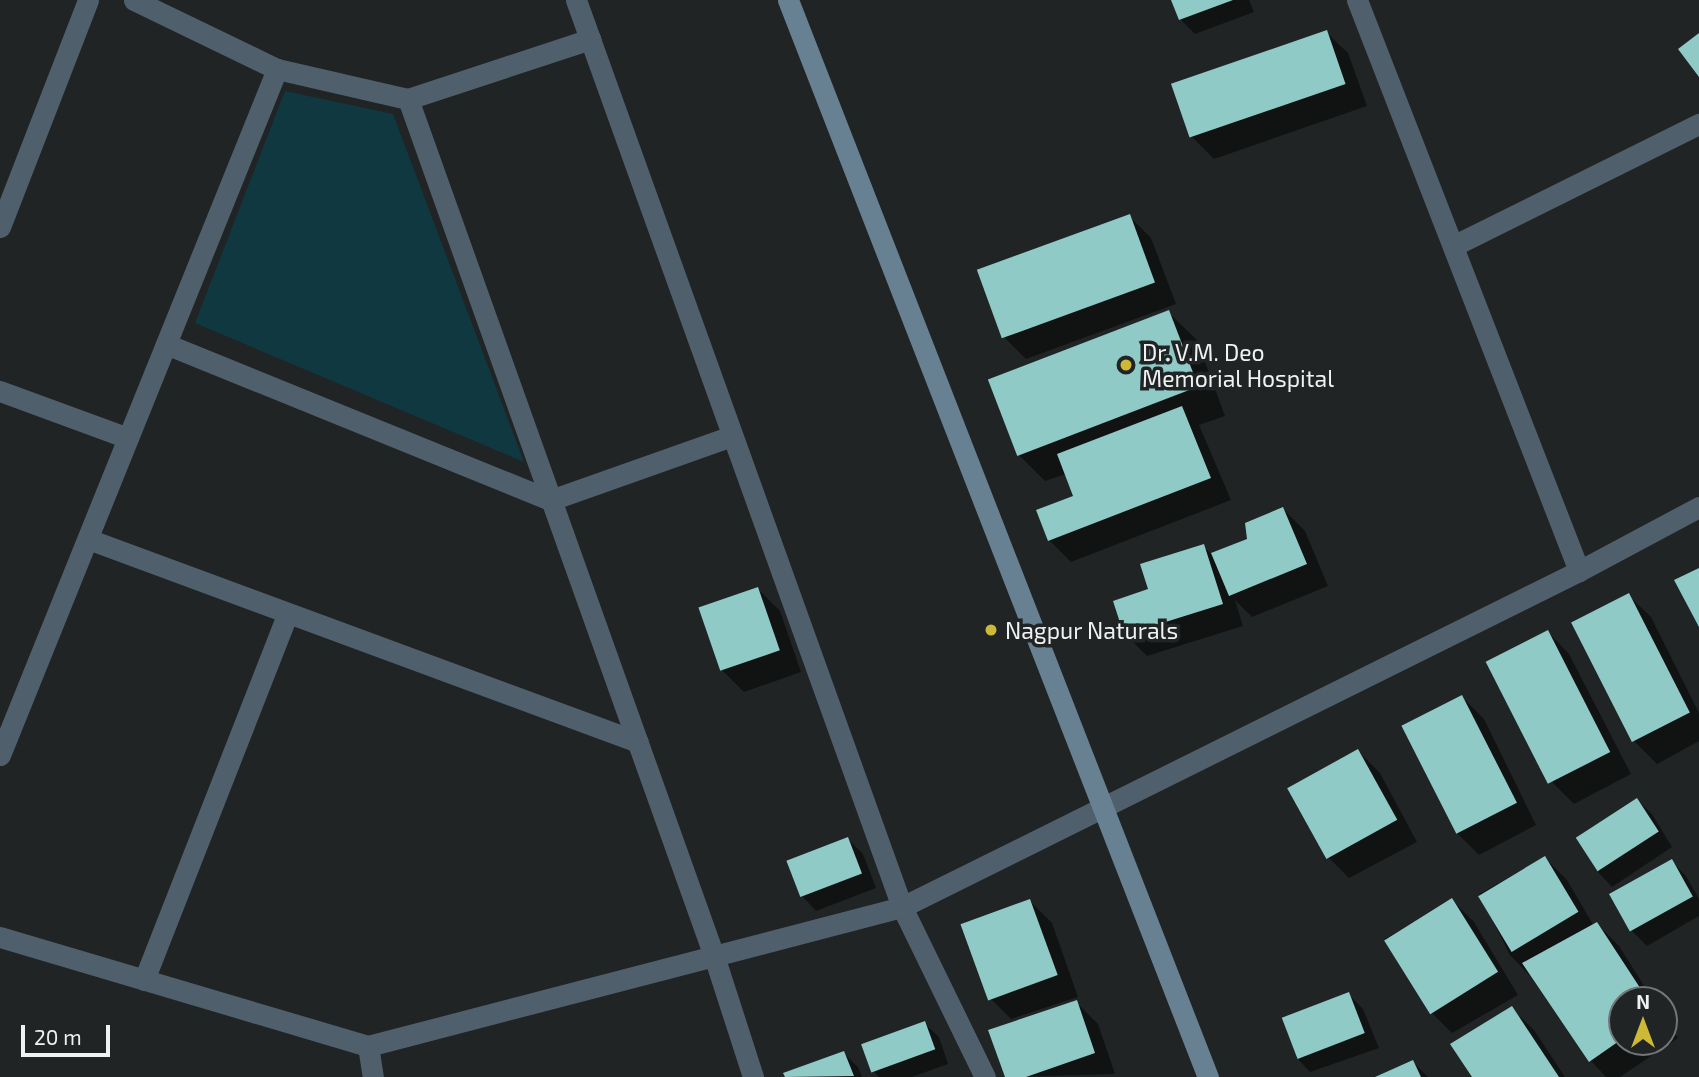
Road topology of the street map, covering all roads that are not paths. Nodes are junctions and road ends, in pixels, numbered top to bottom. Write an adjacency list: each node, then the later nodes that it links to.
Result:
1 (89, 0): 10 (street)
2 (134, 0): 7 (street)
3 (576, 0): 6 (street)
4 (789, 0): 23 (street)
5 (1357, 0): 11 (street)
6 (590, 38): 8 (street); 14 (street)
7 (277, 69): 8 (street); 12 (street)
8 (408, 99): 16 (street)
9 (1699, 124): 11 (street)
10 (0, 227)
11 (1453, 246): 19 (street)
12 (166, 344): 15 (street); 16 (street)
13 (0, 391): 15 (street)
14 (732, 436): 16 (street); 24 (street)
15 (128, 438): 18 (street)
16 (551, 500): 21 (street)
17 (1699, 508): 19 (street)
18 (88, 539): 20 (street); 22 (street)
19 (1579, 572): 23 (street)
20 (288, 613): 21 (street); 27 (street)
21 (638, 742): 26 (street)
22 (0, 755)
23 (1104, 807): 24 (street); 32 (street)
24 (902, 907): 26 (street); 31 (street)
25 (0, 937): 27 (street)
26 (714, 956): 28 (street); 30 (street)
27 (144, 980): 28 (street)
28 (368, 1046): 29 (street)
29 (373, 1077)
30 (753, 1077)
31 (985, 1077)
32 (1208, 1077)

